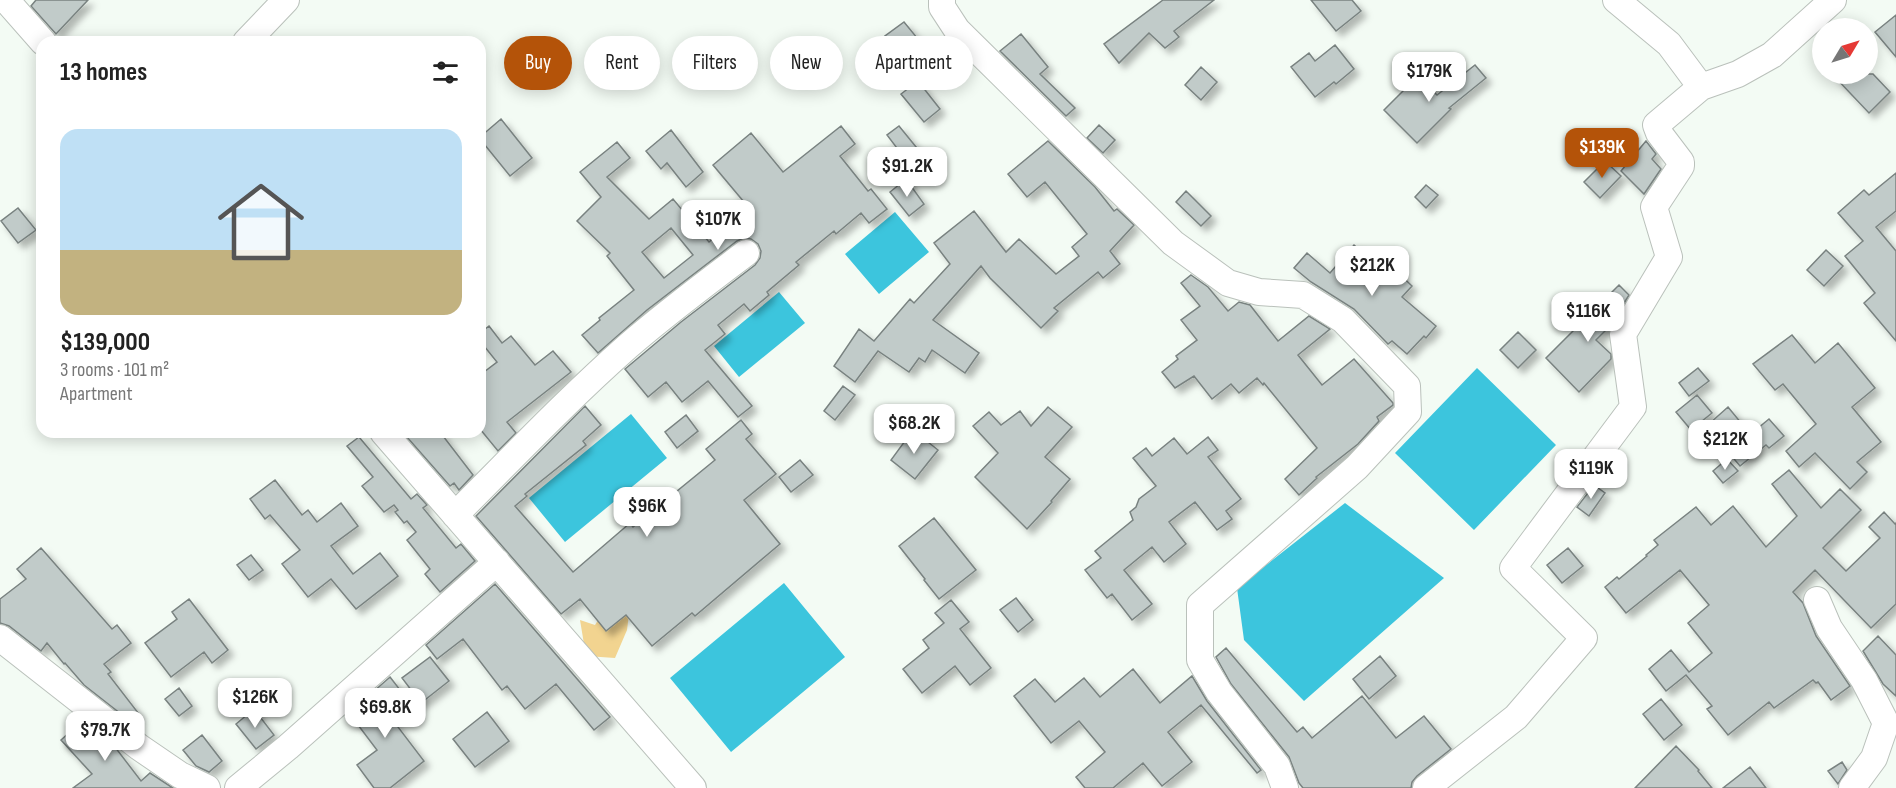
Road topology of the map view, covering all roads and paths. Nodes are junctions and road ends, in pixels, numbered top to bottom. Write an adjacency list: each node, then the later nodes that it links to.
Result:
1 (6, 0): 6 (street)
2 (286, 0): 7 (street)
3 (942, 0): 18 (street)
4 (1616, 0): 8 (street)
5 (1833, 0): 8 (street)
6 (38, 36)
7 (252, 36)
8 (1701, 87): 19 (street)
9 (746, 253): 11 (street)
10 (388, 438): 11 (street)
11 (455, 515): 12 (street)
12 (497, 562): 16 (street); 17 (street)
13 (1817, 600): 20 (street)
14 (0, 638): 15 (street)
15 (207, 788)
16 (238, 788)
17 (693, 788)
18 (1285, 788)
19 (1426, 788)
20 (1852, 788)

